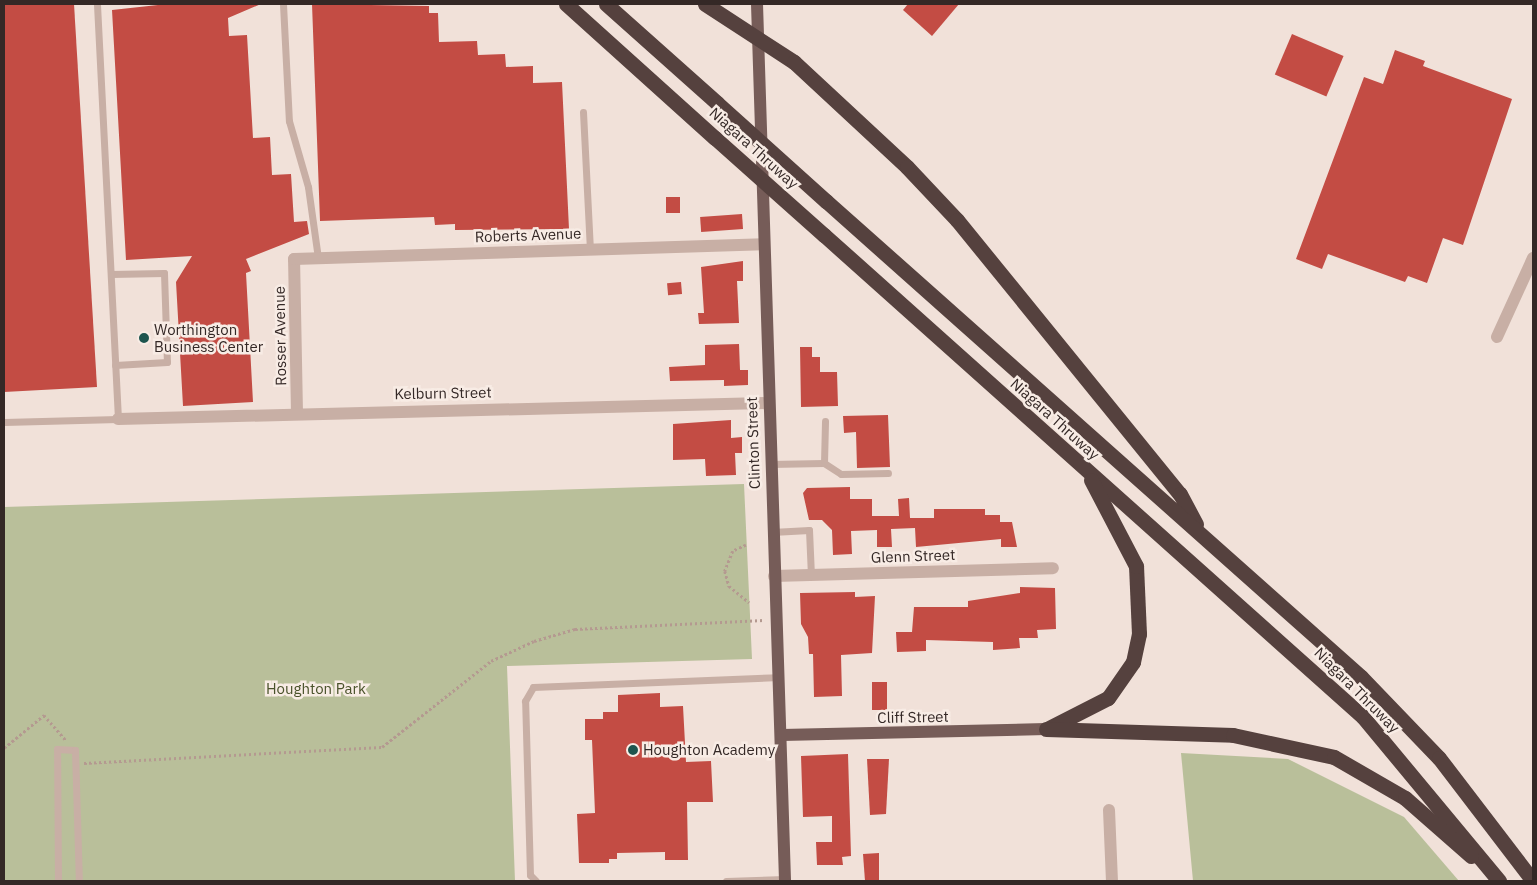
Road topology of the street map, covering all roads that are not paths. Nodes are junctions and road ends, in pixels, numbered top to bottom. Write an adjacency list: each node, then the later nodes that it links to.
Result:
1 (96, 4): 14 (lane)
2 (283, 4): 11 (lane)
3 (566, 4): 24 (highway, Niagara Thruway, bridge)
4 (606, 4): 27 (highway, Niagara Thruway, bridge)
5 (705, 4): 7 (highway)
6 (757, 4): 7 (main road, Clinton Street)
7 (759, 43): 9 (main road, Clinton Street); 27 (highway)
8 (583, 112): 10 (lane)
9 (763, 244): 10 (street, Roberts Avenue); 17 (main road, Clinton Street)
10 (590, 249): 11 (street, Roberts Avenue)
11 (318, 258): 13 (street, Roberts Avenue)
12 (1533, 258): 15 (street)
13 (294, 259): 18 (street, Rosser Avenue)
14 (111, 274): 16 (lane); 16 (lane)
15 (1497, 337)
16 (115, 366): 19 (lane)
17 (768, 403): 18 (street, Kelburn Street); 23 (main road, Clinton Street)
18 (297, 413): 19 (street, Kelburn Street)
19 (118, 419): 20 (lane)
20 (4, 422)
21 (825, 422): 22 (lane)
22 (824, 463): 23 (lane); 25 (lane)
23 (770, 464): 26 (main road, Clinton Street)
24 (1082, 467): 32 (highway); 41 (highway, Niagara Thruway)
25 (888, 473)
26 (772, 532): 29 (lane); 30 (main road, Clinton Street)
27 (1201, 534): 42 (highway, Niagara Thruway)
28 (1053, 568): 29 (street, Glenn Street)
29 (811, 575): 30 (street, Glenn Street)
30 (774, 576): 31 (main road, Clinton Street)
31 (779, 677): 33 (main road, Clinton Street); 38 (lane)
32 (1046, 729): 33 (main road, Cliff Street); 41 (highway)
33 (782, 736): 35 (main road, Clinton Street)
34 (1109, 810): 40 (street)
35 (785, 880): 39 (lane)
36 (58, 881): 37 (lane)
37 (79, 881)
38 (536, 881)
39 (726, 881)
40 (1112, 881)
41 (1499, 881)
42 (1533, 881)

